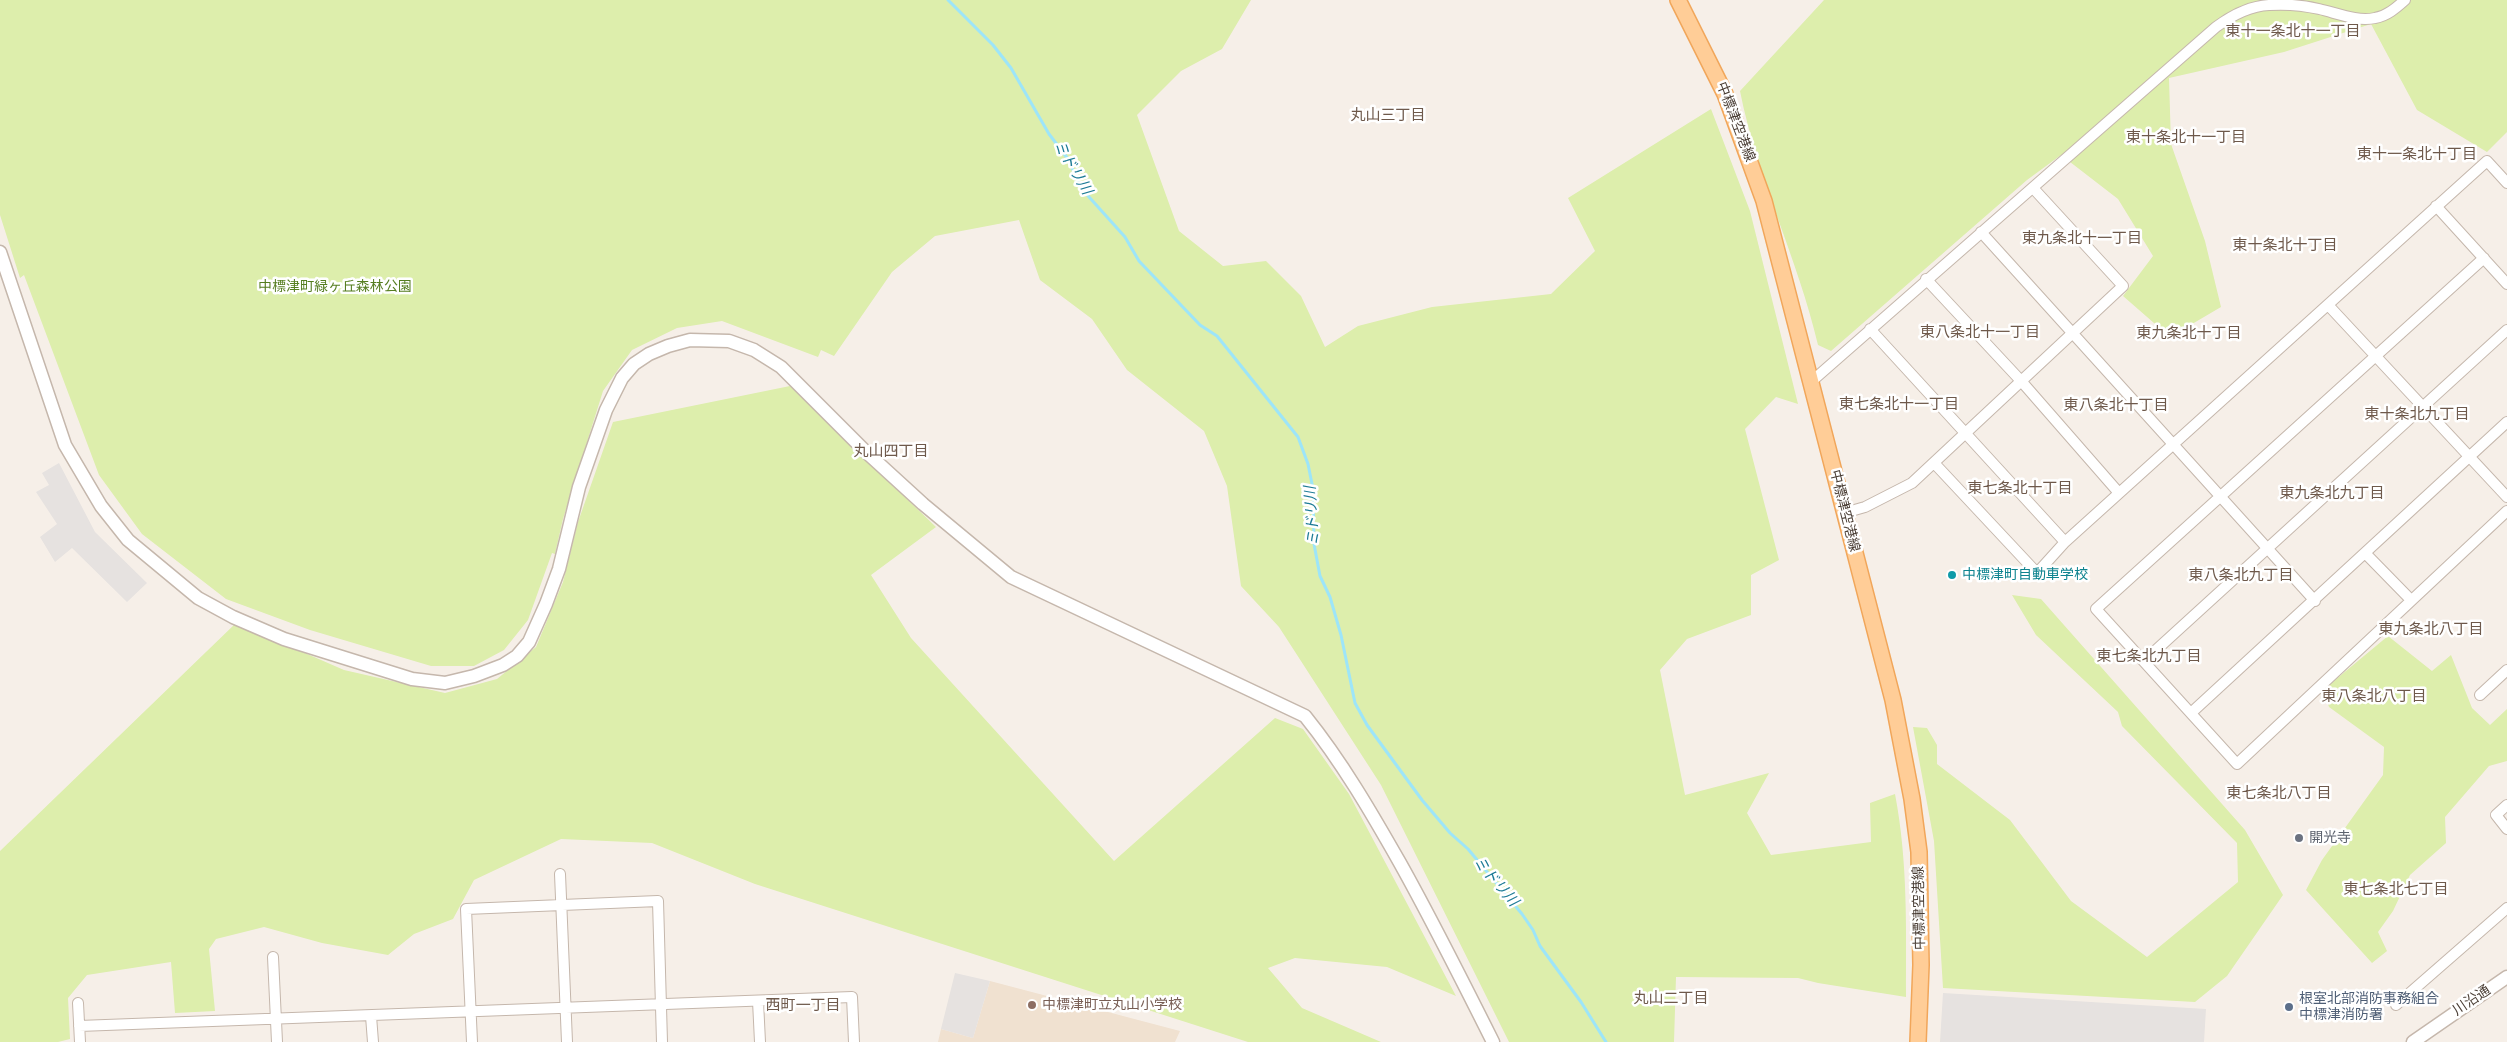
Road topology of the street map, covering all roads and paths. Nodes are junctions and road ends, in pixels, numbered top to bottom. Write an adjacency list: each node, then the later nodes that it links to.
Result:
1 (1678, 0): 16 (main road, 中標津空港線)
2 (2405, 0): 4 (street)
3 (2507, 183): 5 (street)
4 (2033, 188): 6 (street); 14 (street)
5 (2436, 206): 8 (street); 11 (street)
6 (1981, 232): 9 (street); 14 (street)
7 (0, 252): 63 (street)
8 (2484, 258): 10 (street); 15 (street)
9 (1926, 278): 12 (street); 17 (street)
10 (2507, 284)
11 (2328, 305): 15 (street); 21 (street)
12 (1870, 329): 16 (street); 20 (street)
13 (2507, 330): 18 (street)
14 (2072, 334): 17 (street); 21 (street)
15 (2376, 356): 18 (street); 26 (street)
16 (1812, 381): 28 (main road, 中標津空港線)
17 (2022, 382): 20 (street); 24 (street)
18 (2423, 407): 22 (street); 30 (street)
19 (2507, 422): 22 (street)
20 (1966, 433): 23 (street); 29 (street)
21 (2172, 444): 24 (street); 26 (street)
22 (2470, 457): 25 (street); 31 (street)
23 (1935, 464): 28 (street); 29 (street)
24 (2119, 493): 29 (street)
25 (2507, 497)
26 (2221, 498): 30 (street); 34 (street)
27 (2507, 511): 32 (street)
28 (1844, 513): 64 (main road, 中標津空港線)
29 (2065, 542)
30 (2267, 548): 33 (street); 34 (street)
31 (2366, 554): 32 (street); 33 (street)
32 (2411, 600): 37 (street)
33 (2315, 601): 37 (street)
34 (2144, 661): 37 (street)
35 (2507, 670): 36 (street)
36 (2480, 695)
37 (2191, 713)
38 (2507, 805): 39 (street)
39 (2507, 829)
40 (560, 874): 41 (street)
41 (562, 905): 47 (street); 49 (street); 50 (street)
42 (2507, 908): 48 (street)
43 (273, 957): 52 (street)
44 (2507, 977): 54 (street, 川沿通)
45 (758, 1001): 47 (street); 61 (street); 62 (street)
46 (78, 1003): 53 (street)
47 (661, 1005): 49 (street); 60 (street)
48 (2396, 1005)
49 (566, 1009): 50 (street); 59 (street)
50 (470, 1012): 51 (street); 58 (street)
51 (371, 1016): 52 (street); 57 (street)
52 (276, 1020): 53 (street); 56 (street)
53 (79, 1026): 55 (street)
54 (2422, 1040)
55 (80, 1042)
56 (277, 1042)
57 (373, 1042)
58 (472, 1042)
59 (567, 1042)
60 (662, 1042)
61 (760, 1042)
62 (854, 1042)
63 (1493, 1042)
64 (1918, 1042)

